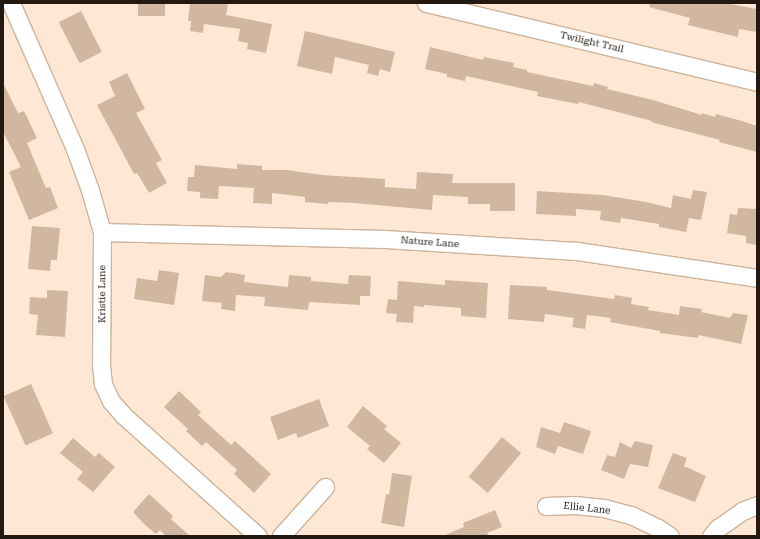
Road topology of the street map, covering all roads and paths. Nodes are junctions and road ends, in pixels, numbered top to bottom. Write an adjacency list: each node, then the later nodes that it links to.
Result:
1 (11, 3): 4 (street, Kristie Lane)
2 (426, 3): 3 (street, Twilight Trail)
3 (757, 82)
4 (102, 232): 5 (street, Nature Lane); 9 (street, Kristie Lane)
5 (757, 278)
6 (325, 487): 10 (street)
7 (757, 505): 12 (street)
8 (546, 506): 11 (street, Ellie Lane)
9 (258, 536)
10 (281, 536)
11 (670, 536)
12 (711, 536)

